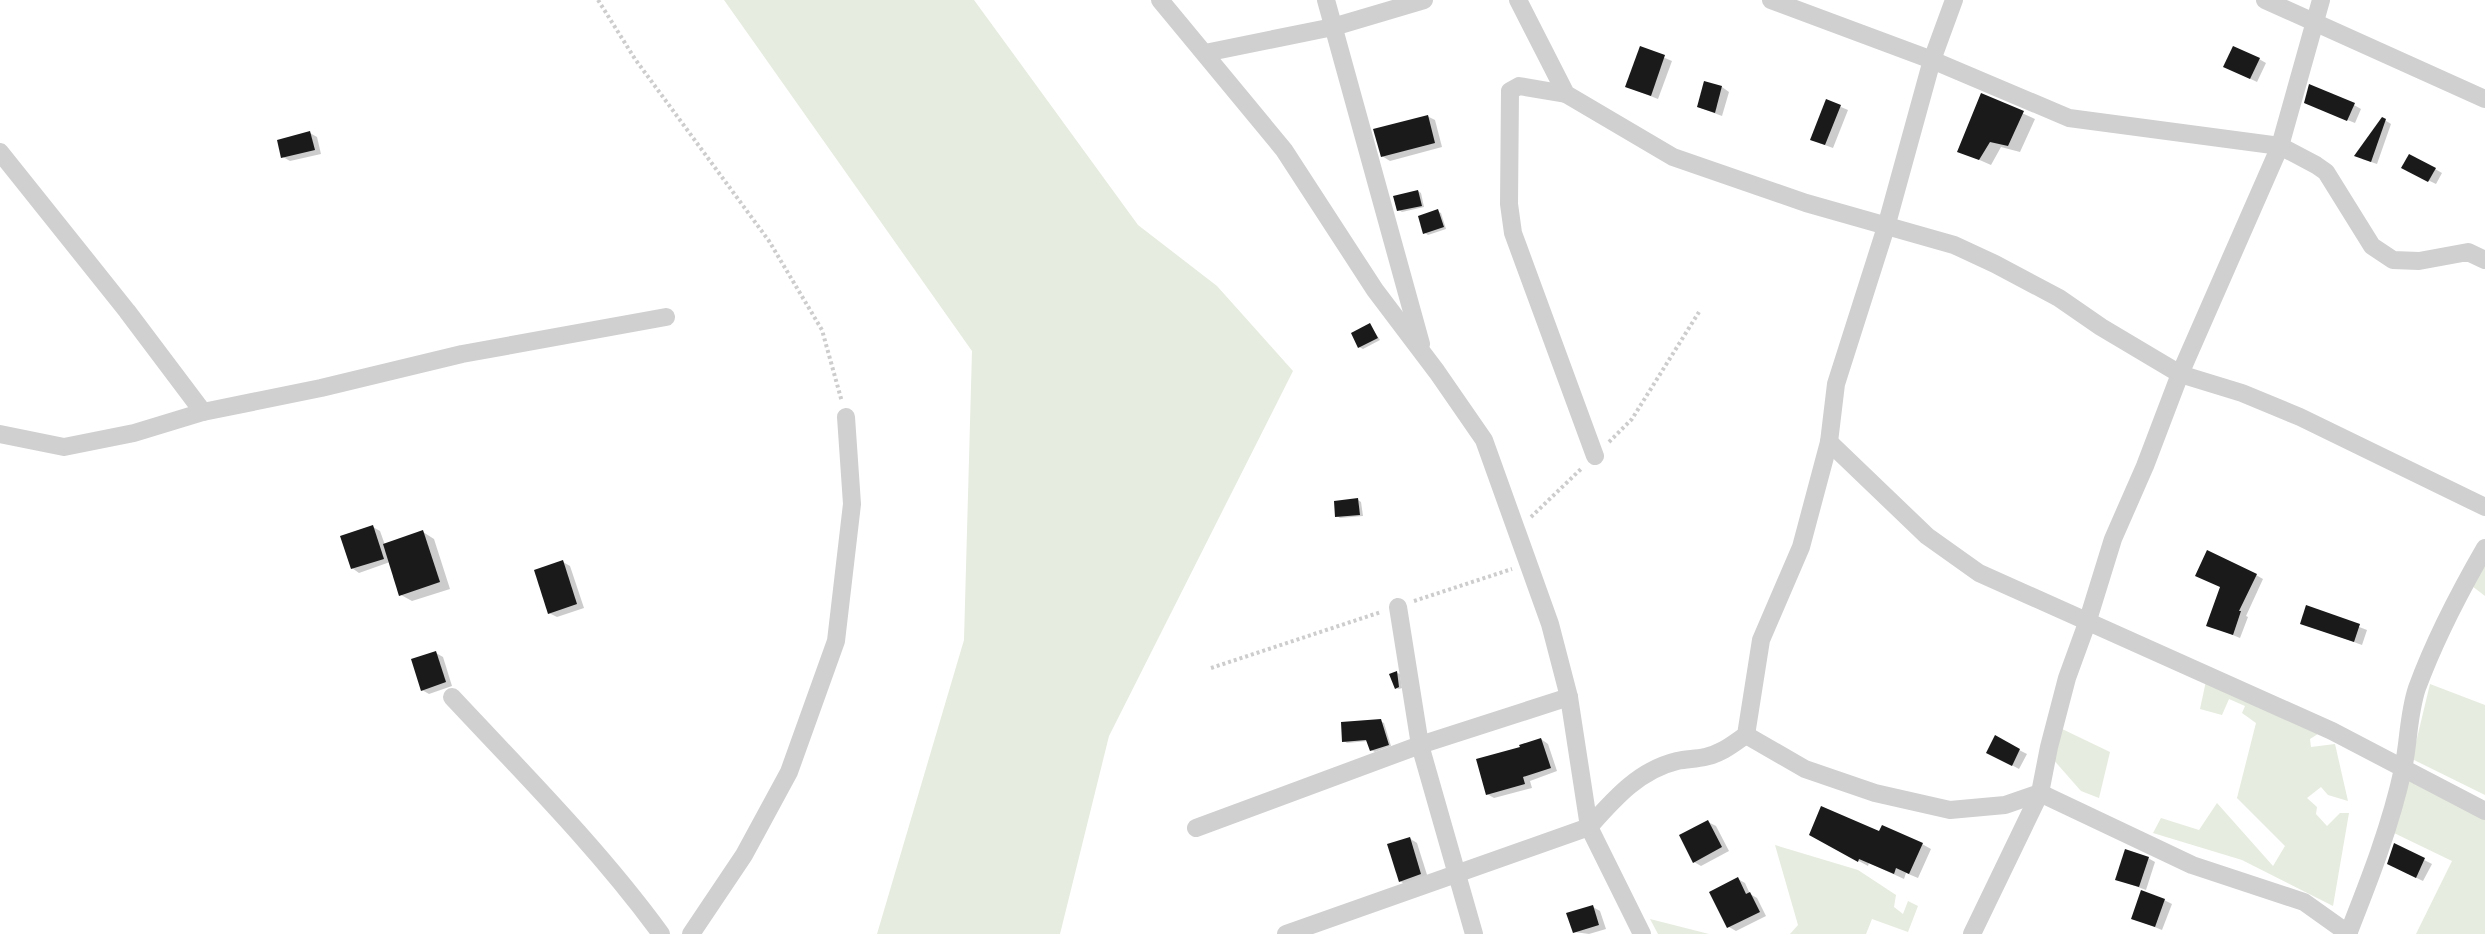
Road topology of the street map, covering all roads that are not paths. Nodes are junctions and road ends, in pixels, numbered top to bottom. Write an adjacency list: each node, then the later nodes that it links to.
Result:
1 (1160, 0): 11 (street)
2 (1326, 0): 10 (street)
3 (1424, 0): 10 (street)
4 (1518, 0): 13 (street)
5 (1771, 0): 12 (street)
6 (1954, 0): 12 (street)
7 (2265, 0): 9 (street)
8 (2321, 0): 9 (street)
9 (2314, 22): 14 (street); 15 (street)
10 (1333, 27): 11 (street); 20 (street)
11 (1205, 54): 20 (street)
12 (1932, 60): 15 (street); 17 (street)
13 (1566, 94): 17 (street); 26 (street)
14 (2485, 99)
15 (2280, 146): 18 (street); 21 (street)
16 (0, 152): 22 (street)
17 (1886, 227): 21 (street); 25 (street)
18 (2485, 260)
19 (666, 317): 22 (street)
20 (1424, 354): 32 (street)
21 (2180, 375): 27 (street); 30 (street)
22 (203, 412): 24 (street)
23 (846, 417): 42 (street)
24 (0, 434)
25 (1829, 442): 30 (street); 33 (street)
26 (1595, 456)
27 (2485, 507)
28 (2485, 548): 35 (street)
29 (1398, 607): 34 (street)
30 (2087, 623): 35 (street); 36 (street)
31 (452, 697): 41 (street)
32 (1569, 697): 34 (street); 38 (street)
33 (1746, 735): 36 (street); 38 (street)
34 (1420, 745): 39 (street); 40 (street)
35 (2404, 768): 37 (street); 47 (street)
36 (2040, 793): 46 (street); 47 (street)
37 (2485, 811)
38 (1589, 827): 40 (street); 45 (street)
39 (1196, 828)
40 (1458, 873): 43 (street); 44 (street)
41 (662, 934)
42 (691, 934)
43 (1286, 934)
44 (1474, 934)
45 (1642, 934)
46 (1972, 934)
47 (2348, 934)

